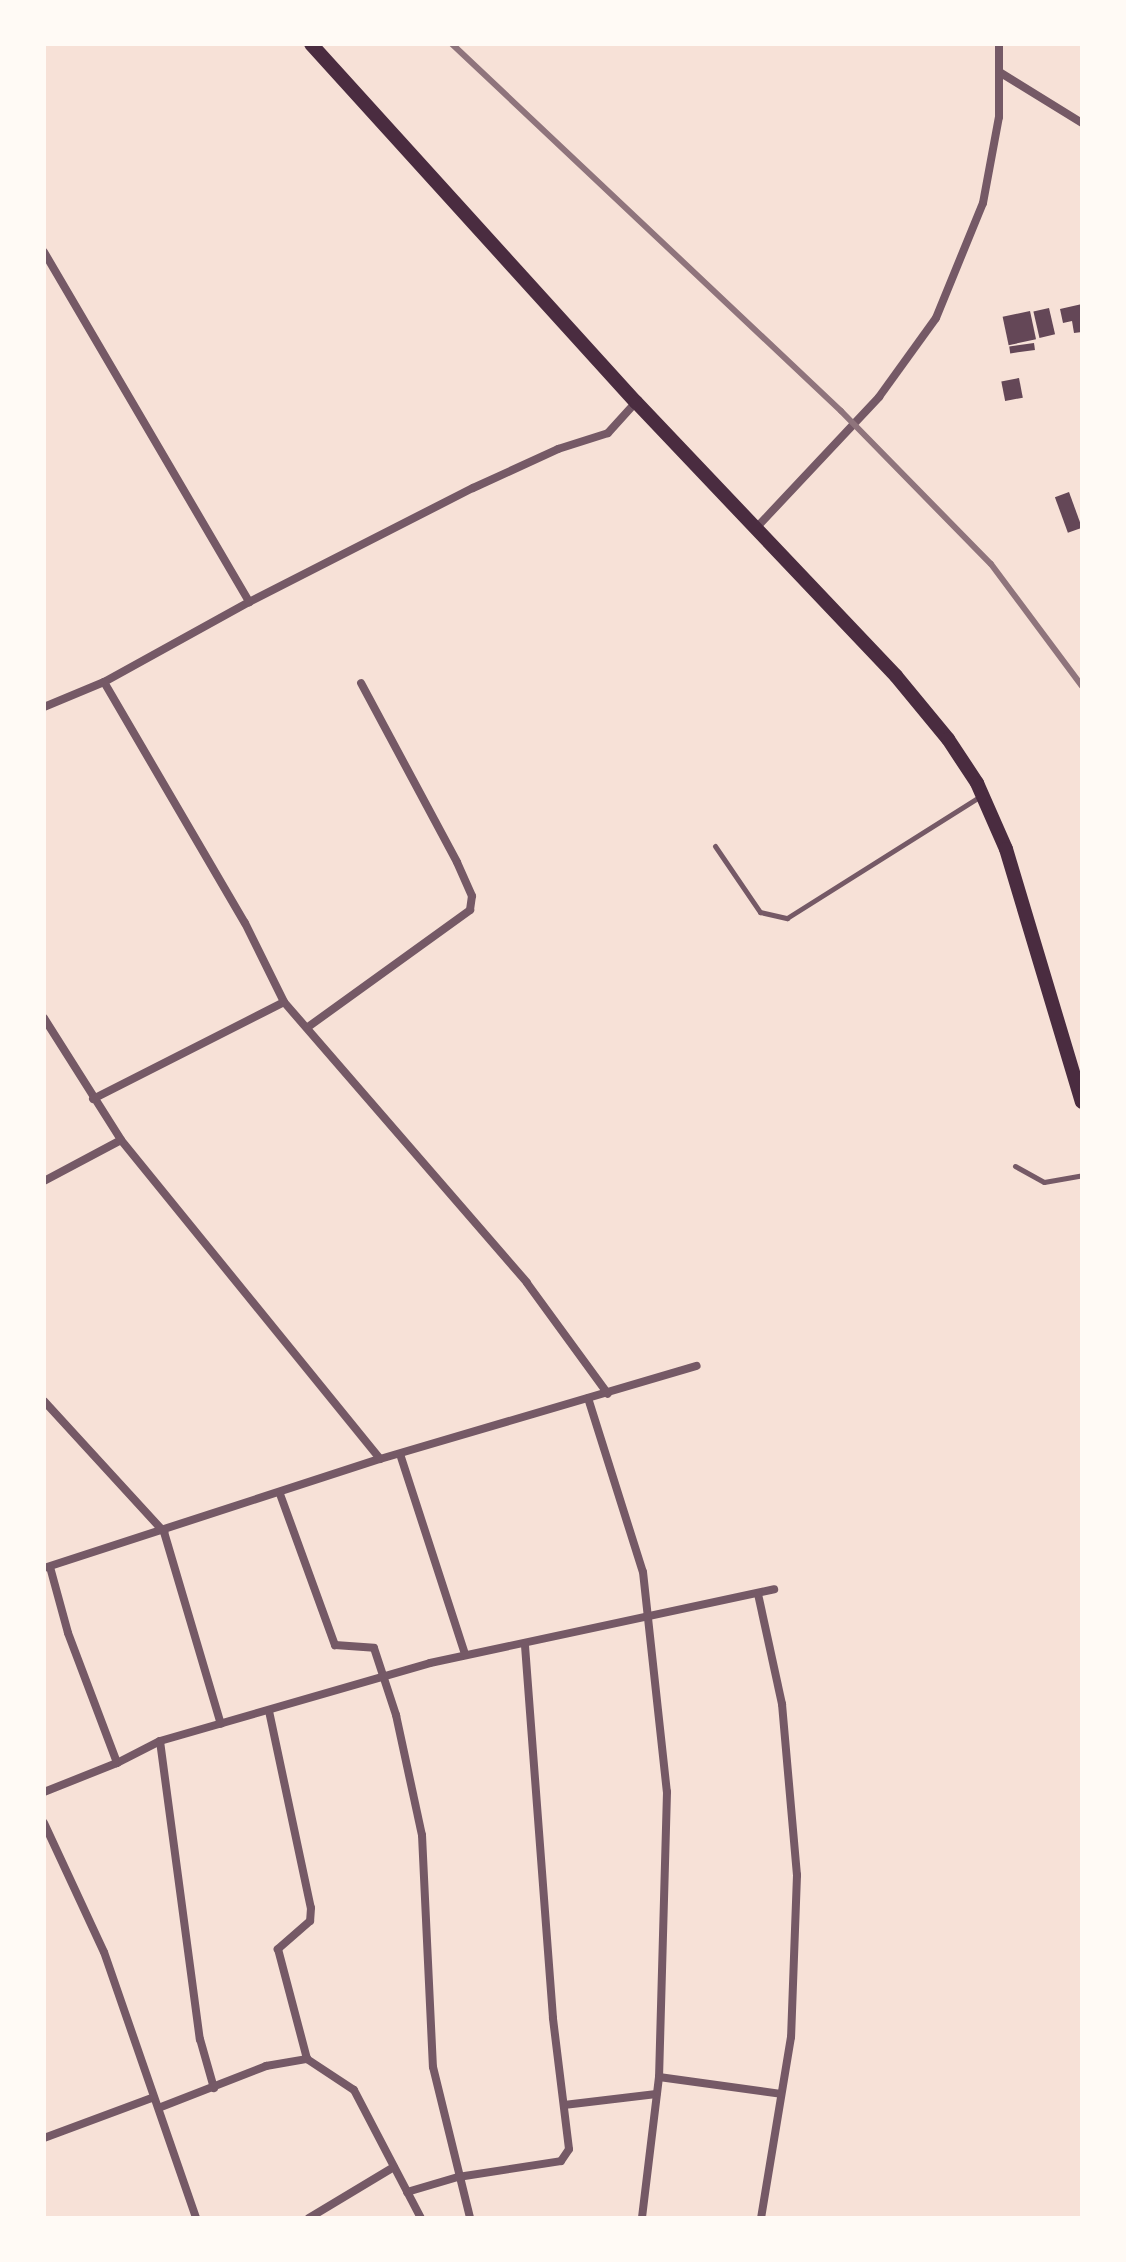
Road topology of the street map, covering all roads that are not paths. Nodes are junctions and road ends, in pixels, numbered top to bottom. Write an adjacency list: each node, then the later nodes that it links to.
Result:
1 (311, 44): 6 (main road)
2 (999, 44): 3 (street)
3 (1001, 73): 4 (street); 7 (street)
4 (1082, 123)
5 (44, 252): 8 (street)
6 (636, 402): 7 (main road); 8 (street)
7 (758, 526): 13 (main road)
8 (249, 602): 9 (street)
9 (104, 682): 12 (street); 15 (street)
10 (361, 683): 17 (street)
11 (44, 692): 12 (street)
12 (47, 705)
13 (983, 794): 14 (lane); 19 (main road)
14 (715, 846)
15 (284, 1002): 17 (street); 18 (street)
16 (44, 1018): 18 (street)
17 (308, 1027): 25 (street)
18 (93, 1099): 20 (street)
19 (1082, 1102)
20 (121, 1140): 23 (street); 29 (street)
21 (1015, 1166): 22 (lane)
22 (1082, 1175)
23 (44, 1181)
24 (697, 1366): 25 (street)
25 (608, 1394): 26 (street)
26 (588, 1398): 28 (street); 35 (street)
27 (44, 1401): 31 (street)
28 (400, 1454): 29 (street); 37 (street)
29 (380, 1459): 30 (street)
30 (280, 1494): 31 (street); 38 (street)
31 (164, 1532): 32 (street); 40 (street)
32 (47, 1568): 42 (street)
33 (774, 1589): 34 (street)
34 (758, 1594): 35 (street); 49 (street)
35 (647, 1617): 36 (street); 46 (street)
36 (525, 1644): 37 (street); 51 (street)
37 (465, 1654): 38 (street)
38 (383, 1679): 39 (street); 55 (street)
39 (269, 1711): 40 (street); 45 (street)
40 (221, 1724): 41 (street)
41 (160, 1741): 42 (street); 47 (street)
42 (117, 1763): 43 (street)
43 (44, 1792)
44 (44, 1823): 50 (street)
45 (307, 2059): 47 (street); 54 (street)
46 (659, 2077): 48 (street); 49 (street)
47 (214, 2088): 52 (street)
48 (656, 2094): 51 (street); 61 (street)
49 (781, 2094): 62 (street)
50 (154, 2097): 52 (street); 53 (street)
51 (564, 2105): 55 (street)
52 (161, 2107): 57 (street)
53 (44, 2138)
54 (394, 2167): 56 (street); 58 (street)
55 (458, 2177): 56 (street); 60 (street)
56 (407, 2192): 59 (street)
57 (196, 2218)
58 (309, 2218)
59 (421, 2218)
60 (470, 2218)
61 (642, 2218)
62 (761, 2218)

